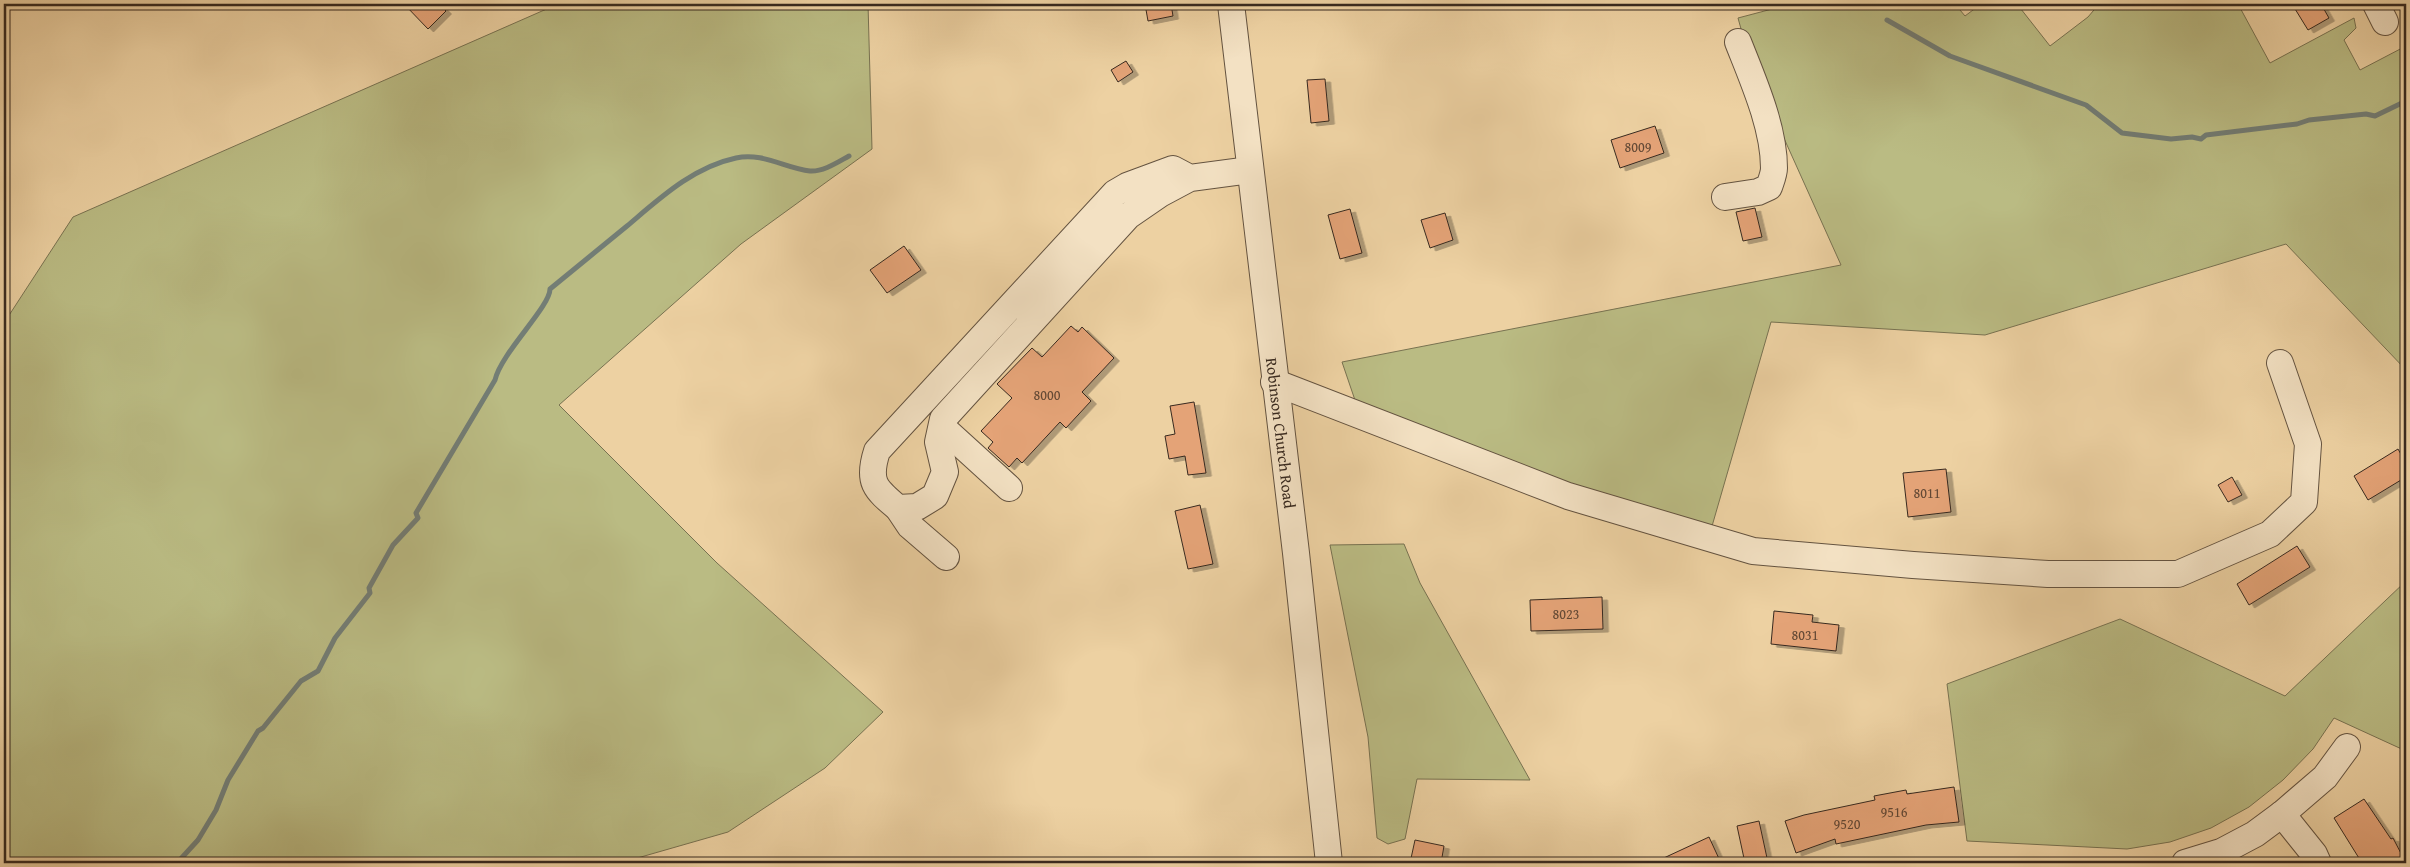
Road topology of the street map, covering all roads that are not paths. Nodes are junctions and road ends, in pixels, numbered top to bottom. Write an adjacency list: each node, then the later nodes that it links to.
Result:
1 (1231, 4): 3 (street, Robinson Church Road)
2 (1738, 42): 5 (street)
3 (1250, 170): 4 (street); 7 (street, Robinson Church Road)
4 (1190, 178): 8 (street); 10 (street)
5 (1725, 197)
6 (2280, 363): 7 (street)
7 (1274, 382): 14 (street, Robinson Church Road)
8 (942, 426): 9 (street); 10 (street)
9 (1009, 488)
10 (898, 508): 11 (street)
11 (946, 557)
12 (2347, 747): 13 (street)
13 (2282, 814): 15 (street); 16 (street)
14 (1329, 863)
15 (2185, 863)
16 (2318, 863)

